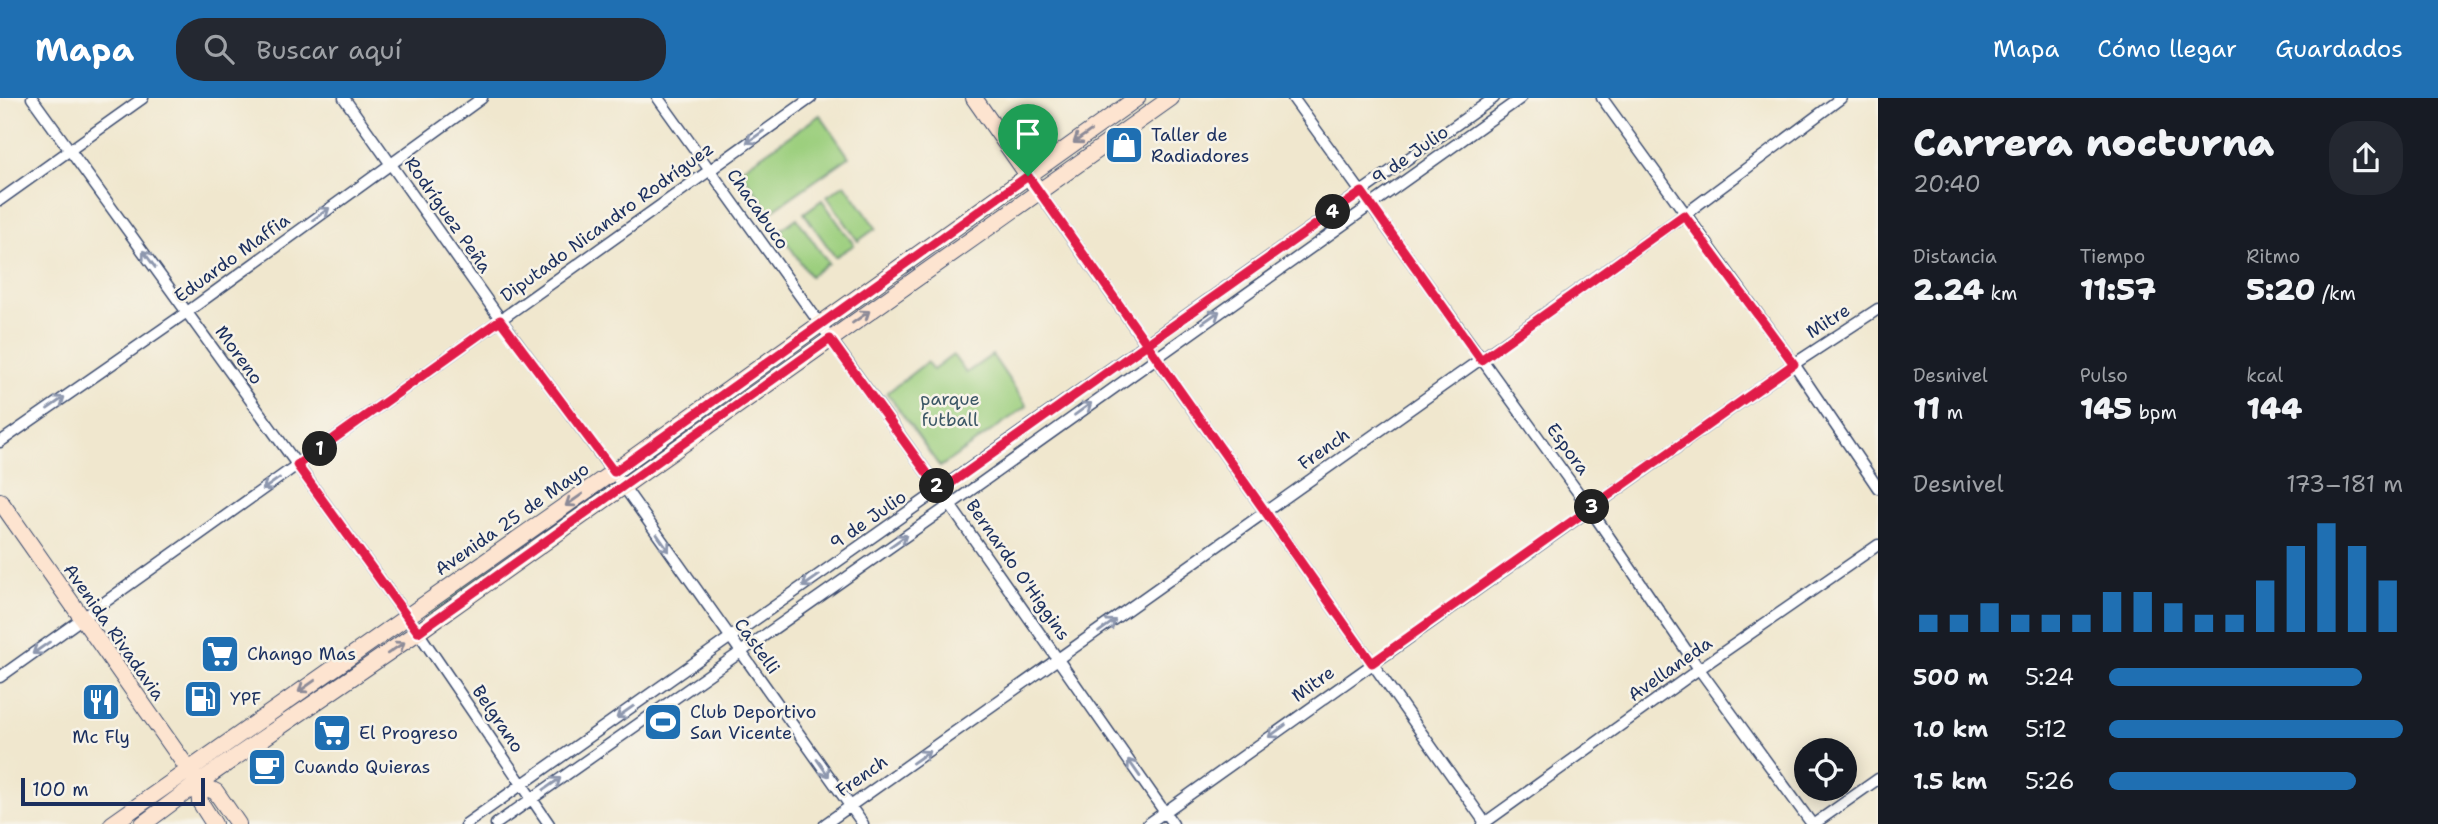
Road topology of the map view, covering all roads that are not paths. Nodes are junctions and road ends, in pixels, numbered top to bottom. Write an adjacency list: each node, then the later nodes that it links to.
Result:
1 (32, 98): 15 (street, Moreno)
2 (143, 98): 15 (street)
3 (344, 98): 16 (street, Rodríguez Peña)
4 (482, 98): 16 (street, Eduardo Maffia)
5 (658, 98): 17 (street, Chacabuco)
6 (811, 98): 17 (street, Diputado Nicandro Rodríguez, one-way to 17)
7 (974, 98): 18 (main road)
8 (1137, 98): 18 (main road, Avenida 25 de Mayo, one-way to 18)
9 (1171, 98): 19 (main road)
10 (1293, 98): 20 (street, Espora)
11 (1494, 98): 20 (street, 9 de Julio)
12 (1521, 98): 22 (street, 9 de Julio)
13 (1602, 98): 23 (street)
14 (1841, 98): 23 (street, French)
15 (70, 150): 21 (street); 25 (street, Moreno, one-way to 15)
16 (390, 163): 25 (street, Eduardo Maffia, one-way to 16); 26 (street, Rodríguez Peña)
17 (709, 169): 26 (street, Diputado Nicandro Rodríguez); 27 (street, Chacabuco)
18 (1028, 176): 19 (main road); 27 (main road, Avenida 25 de Mayo)
19 (1039, 192): 28 (main road, one-way to 19); 29 (street)
20 (1362, 192): 22 (street, Espora); 29 (street, 9 de Julio)
21 (0, 200)
22 (1370, 205): 30 (street, 9 de Julio, one-way to 22); 31 (street, Espora)
23 (1684, 215): 31 (street, French); 32 (street)
24 (1878, 309): 32 (street, Mitre)
25 (187, 312): 33 (street, Eduardo Maffia, one-way to 25); 34 (street, Moreno)
26 (500, 320): 34 (street, Diputado Nicandro Rodríguez); 35 (street, Rodríguez Peña)
27 (819, 325): 28 (street, Chacabuco); 35 (main road, Avenida 25 de Mayo)
28 (830, 339): 36 (main road); 38 (street, Bernardo O'Higgins)
29 (1147, 344): 30 (street); 38 (street, 9 de Julio)
30 (1156, 357): 40 (street, 9 de Julio, one-way to 30); 42 (street)
31 (1481, 360): 41 (street, Espora); 42 (street, French)
32 (1794, 364): 37 (street); 41 (street, Mitre)
33 (0, 442)
34 (297, 465): 44 (street, Moreno); 45 (street, Diputado Nicandro Rodríguez, one-way to 45)
35 (614, 472): 36 (street, Rodríguez Peña); 44 (main road, Avenida 25 de Mayo, one-way to 44)
36 (624, 487): 46 (main road); 47 (street, Castelli, one-way to 47)
37 (1878, 488)
38 (940, 491): 40 (street, Bernardo O'Higgins); 47 (street, 9 de Julio, one-way to 47)
39 (0, 501): 45 (main road, Avenida Rivadavia)
40 (950, 505): 48 (street, 9 de Julio, one-way to 40); 49 (street, Bernardo O'Higgins)
41 (1590, 509): 50 (street, Mitre); 51 (street, Espora)
42 (1266, 511): 49 (street, French, one-way to 42); 50 (street)
43 (1878, 545): 51 (street, Avellaneda)
44 (406, 616): 46 (street, Moreno); 53 (main road, Avenida 25 de Mayo, one-way to 53)
45 (82, 619): 52 (street, Diputado Nicandro Rodríguez, one-way to 52); 53 (main road, Avenida Rivadavia)
46 (418, 632): 53 (main road, one-way to 46); 55 (street, Belgrano)
47 (730, 639): 48 (street, Castelli); 55 (street, 9 de Julio, one-way to 55)
48 (740, 651): 56 (street, 9 de Julio, one-way to 48); 57 (street, Castelli, one-way to 57)
49 (1059, 660): 57 (street, French, one-way to 49); 58 (street, Bernardo O'Higgins, one-way to 49)
50 (1372, 663): 58 (street, Mitre, one-way to 58); 70 (street)
51 (1699, 669): 70 (street, Avellaneda); 71 (street, Espora)
52 (0, 677)
53 (193, 777): 59 (main road); 60 (main road); 61 (main road); 62 (main road)
54 (1878, 779): 71 (street)
55 (521, 785): 56 (street, Belgrano); 63 (street, 9 de Julio)
56 (531, 799): 64 (street, 9 de Julio); 65 (street, Belgrano)
57 (850, 806): 66 (street, French); 67 (street, Castelli)
58 (1164, 812): 68 (street, Mitre); 69 (street, Bernardo O'Higgins)
59 (112, 824)
60 (143, 824)
61 (214, 824)
62 (238, 824)
63 (466, 824)
64 (496, 824)
65 (549, 824)
66 (825, 824)
67 (863, 824)
68 (1148, 824)
69 (1173, 824)
70 (1485, 824)
71 (1813, 824)

